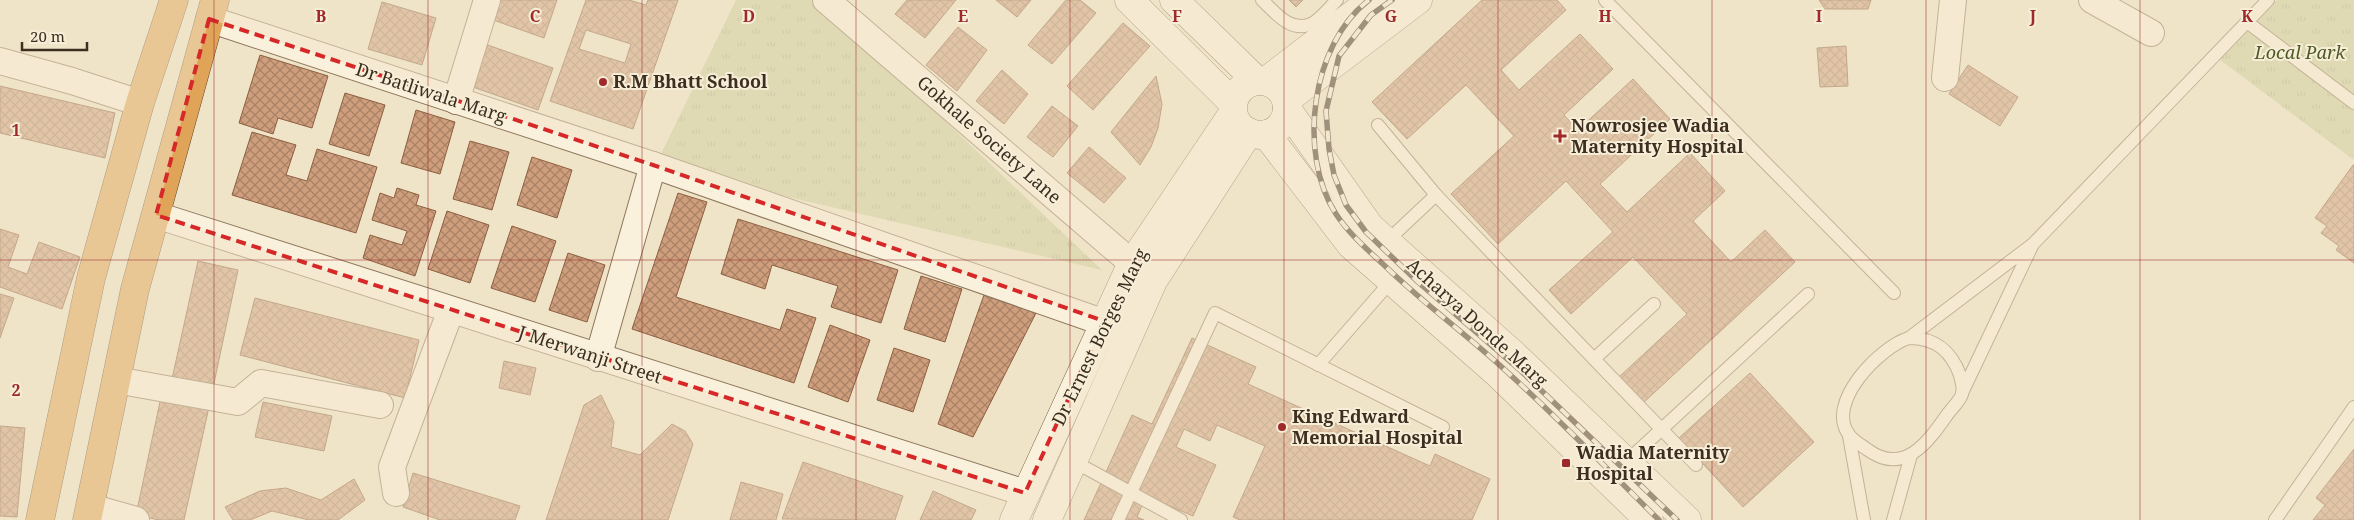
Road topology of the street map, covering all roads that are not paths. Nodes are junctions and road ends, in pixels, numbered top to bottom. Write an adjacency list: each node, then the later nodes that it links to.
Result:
1 (174, 0): 21 (highway)
2 (487, 0): 20 (street)
3 (826, 0): 31 (street, Gokhale Society Lane)
4 (1129, 0): 24 (main road, Acharya Donde Marg)
5 (1174, 0): 19 (main road)
6 (1262, 0): 7 (lane)
7 (1337, 0)
8 (1372, 0): 19 (main road)
9 (1418, 0): 23 (main road)
10 (1605, 0): 34 (lane)
11 (1953, 0): 18 (street)
12 (2268, 0): 15 (lane)
13 (2107, 4): 16 (street)
14 (212, 10): 20 (street, Dr Batliwala Marg); 28 (highway)
15 (2247, 22): 22 (lane); 30 (lane)
16 (2151, 33)
17 (0, 61): 21 (street)
18 (1945, 78)
19 (1262, 81): 23 (main road); 24 (main road)
20 (456, 101): 26 (street, Dr Batliwala Marg)
21 (140, 103): 61 (highway)
22 (2354, 103)
23 (1286, 104): 24 (main road); 29 (main road, Acharya Donde Marg)
24 (1245, 121): 29 (main road, Acharya Donde Marg); 31 (main road, Dr Ernest Borges Marg); 33 (main road, Dr Ernest Borges Marg)
25 (1378, 125): 27 (lane)
26 (653, 165): 38 (street, Dr Batliwala Marg); 41 (street)
27 (1436, 195): 29 (lane); 42 (lane)
28 (156, 215): 37 (street, J Merwanji Street); 44 (highway)
29 (1369, 238): 32 (main road, Acharya Donde Marg); 46 (main road, Acharya Donde Marg)
30 (2033, 244): 40 (lane); 45 (lane)
31 (1132, 263): 33 (street, Gokhale Society Lane); 38 (main road, Dr Ernest Borges Marg)
32 (1392, 280): 43 (lane); 46 (main road, Acharya Donde Marg)
33 (1153, 281): 39 (main road, Dr Ernest Borges Marg)
34 (1894, 293)
35 (1808, 294): 50 (lane)
36 (1654, 304): 42 (lane)
37 (451, 310): 41 (street, J Merwanji Street); 57 (street)
38 (1104, 321): 39 (street, Dr Batliwala Marg); 52 (main road, Dr Ernest Borges Marg)
39 (1130, 332): 53 (main road, Dr Ernest Borges Marg)
40 (1909, 338): 45 (lane); 51 (lane)
41 (598, 358): 58 (street, J Merwanji Street)
42 (1594, 359): 50 (lane)
43 (1318, 365): 49 (lane); 59 (lane)
44 (116, 380): 47 (street); 60 (highway)
45 (1962, 393): 54 (lane)
46 (1546, 403): 55 (main road, Acharya Donde Marg); 67 (main road, Acharya Donde Marg)
47 (380, 406)
48 (2354, 407): 71 (lane)
49 (1443, 427)
50 (1660, 428): 55 (lane); 56 (lane)
51 (1849, 436): 54 (lane); 69 (lane)
52 (1051, 438): 53 (street); 58 (main road, Dr Ernest Borges Marg)
53 (1076, 455): 59 (lane); 64 (main road, Dr Ernest Borges Marg)
54 (1911, 455): 70 (lane)
55 (1626, 462): 68 (main road, Acharya Donde Marg)
56 (1696, 466)
57 (396, 493)
58 (1026, 493): 63 (main road, Dr Ernest Borges Marg)
59 (1131, 494): 65 (lane); 66 (lane)
60 (88, 514): 62 (street)
61 (40, 520)
62 (136, 520)
63 (1014, 520)
64 (1047, 520)
65 (1118, 520)
66 (1181, 520)
67 (1649, 520)
68 (1686, 520)
69 (1864, 520)
70 (1893, 520)
71 (2275, 520)

